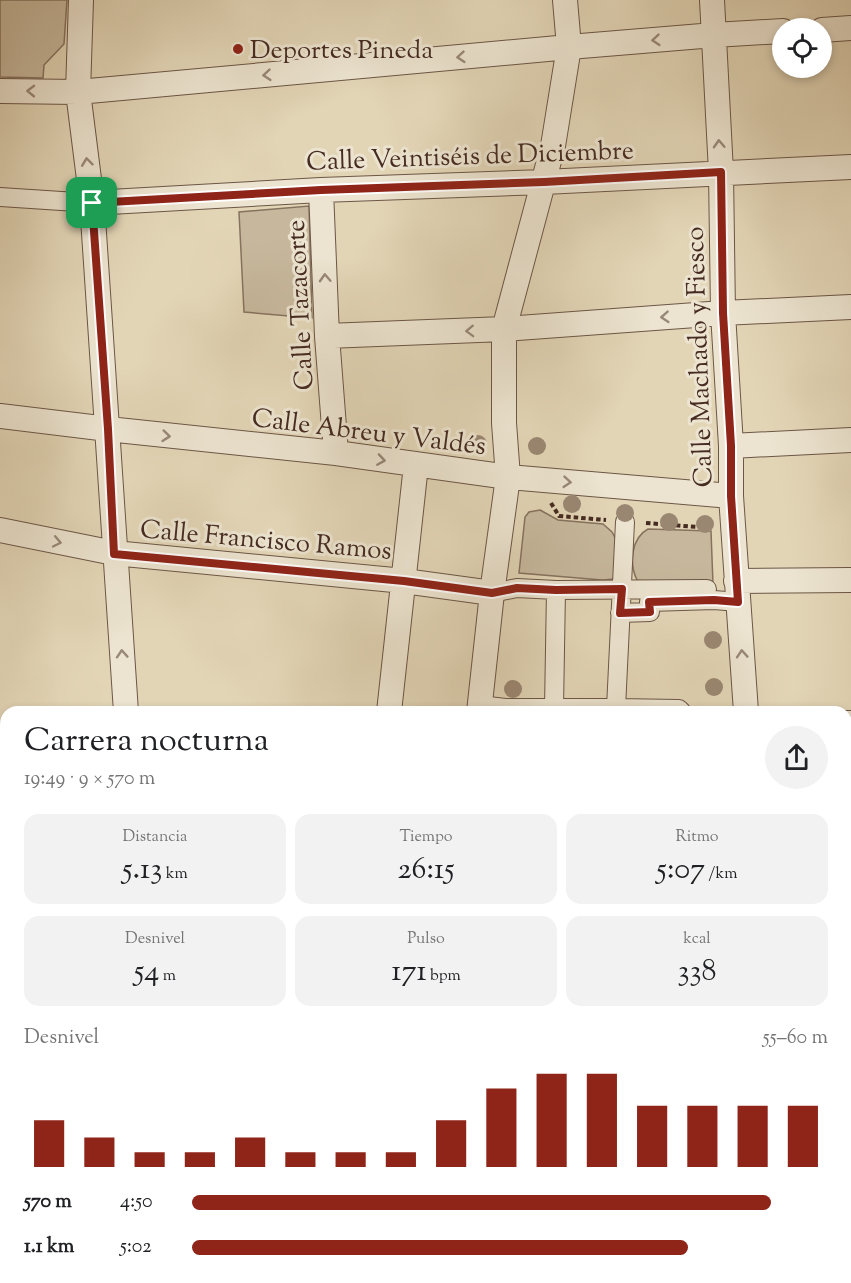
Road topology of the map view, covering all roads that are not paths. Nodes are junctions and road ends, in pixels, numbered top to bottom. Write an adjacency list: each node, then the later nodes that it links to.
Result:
1 (81, 0): 10 (street)
2 (565, 0): 8 (street)
3 (712, 0): 7 (street, Calle Machado y Fiesco)
4 (851, 28): 5 (street)
5 (832, 29)
6 (772, 32): 7 (street)
7 (714, 35): 8 (street, one-way to 8); 12 (street, Calle Machado y Fiesco, one-way to 7)
8 (569, 47): 10 (street, one-way to 10); 13 (street)
9 (0, 91): 10 (street, one-way to 9)
10 (78, 92): 16 (street, one-way to 10)
11 (851, 167): 12 (street, Calle Veintiséis de Diciembre)
12 (721, 172): 13 (street, Calle Veintiséis de Diciembre); 18 (street, Calle Machado y Fiesco)
13 (544, 182): 14 (street, Calle Veintiséis de Diciembre); 19 (street)
14 (321, 190): 16 (street, Calle Veintiséis de Diciembre); 20 (street, Calle Tazacorte, one-way to 14)
15 (0, 198): 16 (street)
16 (92, 203): 22 (street)
17 (851, 307): 18 (street)
18 (723, 313): 19 (street, one-way to 19); 24 (street, Calle Machado y Fiesco)
19 (504, 329): 20 (street, one-way to 20); 27 (street)
20 (327, 336): 25 (street, Calle Tazacorte)
21 (0, 416): 22 (street, Calle Abreu y Valdés)
22 (108, 429): 25 (street, Calle Abreu y Valdés, one-way to 25); 31 (street)
23 (851, 440): 24 (street)
24 (731, 446): 28 (street, Calle Machado y Fiesco)
25 (336, 453): 26 (street, Calle Abreu y Valdés, one-way to 26)
26 (416, 465): 27 (street, Calle Abreu y Valdés); 33 (street)
27 (508, 477): 28 (street, Calle Abreu y Valdés, one-way to 28); 38 (street)
28 (731, 496): 37 (street, Calle Machado y Fiesco)
29 (625, 522): 34 (street)
30 (0, 530): 31 (street, Calle Francisco Ramos, one-way to 31)
31 (114, 554): 33 (street, Calle Francisco Ramos); 40 (street, one-way to 31)
32 (851, 580): 37 (street)
33 (404, 581): 38 (street, Calle Francisco Ramos); 41 (street)
34 (622, 589): 35 (street); 36 (street); 39 (street)
35 (706, 589)
36 (556, 590): 38 (street); 43 (street)
37 (737, 591): 39 (street); 45 (street, Calle Machado y Fiesco, one-way to 37)
38 (492, 593): 42 (street)
39 (620, 613): 44 (street)
40 (126, 706)
41 (390, 706)
42 (480, 706)
43 (554, 706)
44 (616, 706)
45 (746, 706)

